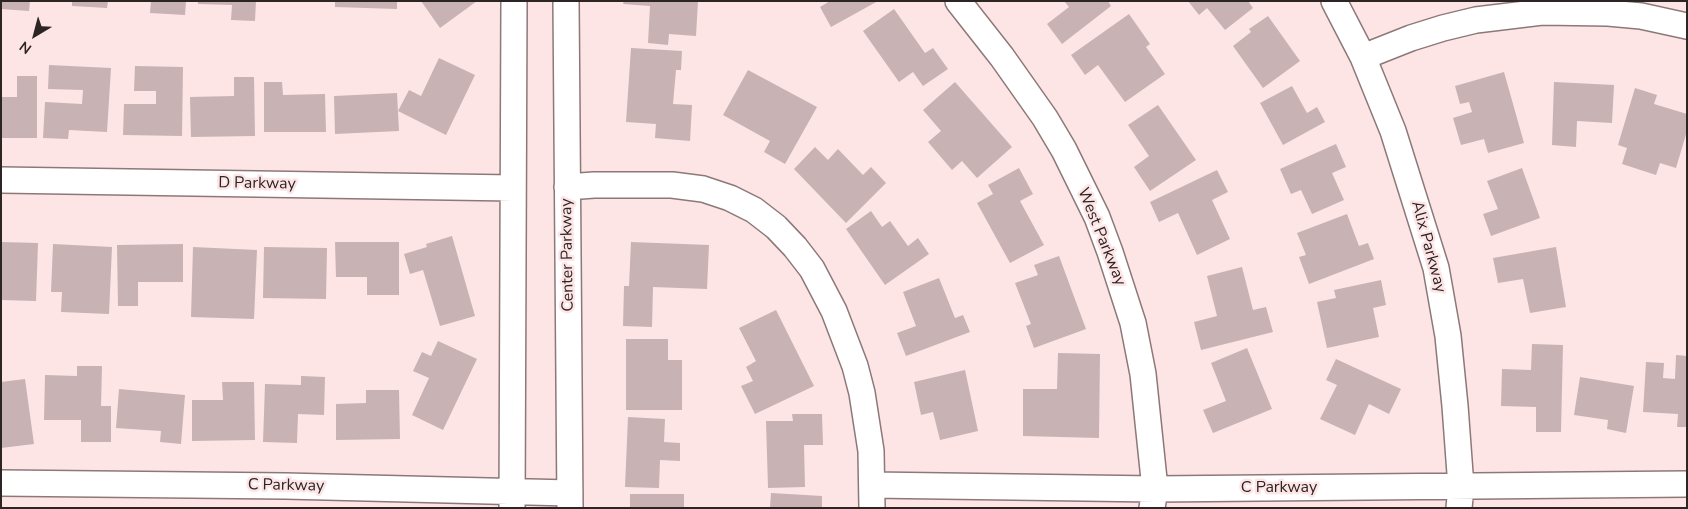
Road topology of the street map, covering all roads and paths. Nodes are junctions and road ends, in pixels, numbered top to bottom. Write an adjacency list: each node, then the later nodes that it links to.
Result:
1 (514, 1): 9 (street)
2 (566, 1): 8 (street, Center Parkway)
3 (958, 1): 14 (street, West Parkway)
4 (1334, 1): 6 (street, Alix Parkway)
5 (1687, 26): 6 (street)
6 (1363, 57): 13 (street, Alix Parkway)
7 (1, 180): 9 (street, D Parkway)
8 (567, 187): 12 (street); 16 (street, Center Parkway)
9 (513, 188): 15 (street)
10 (1, 483): 15 (street, C Parkway)
11 (1687, 484): 13 (street, C Parkway)
12 (872, 496): 14 (street, C Parkway)
13 (1460, 497): 14 (street, C Parkway)
14 (1153, 498)
15 (512, 500): 16 (street, C Parkway)
16 (570, 500)

